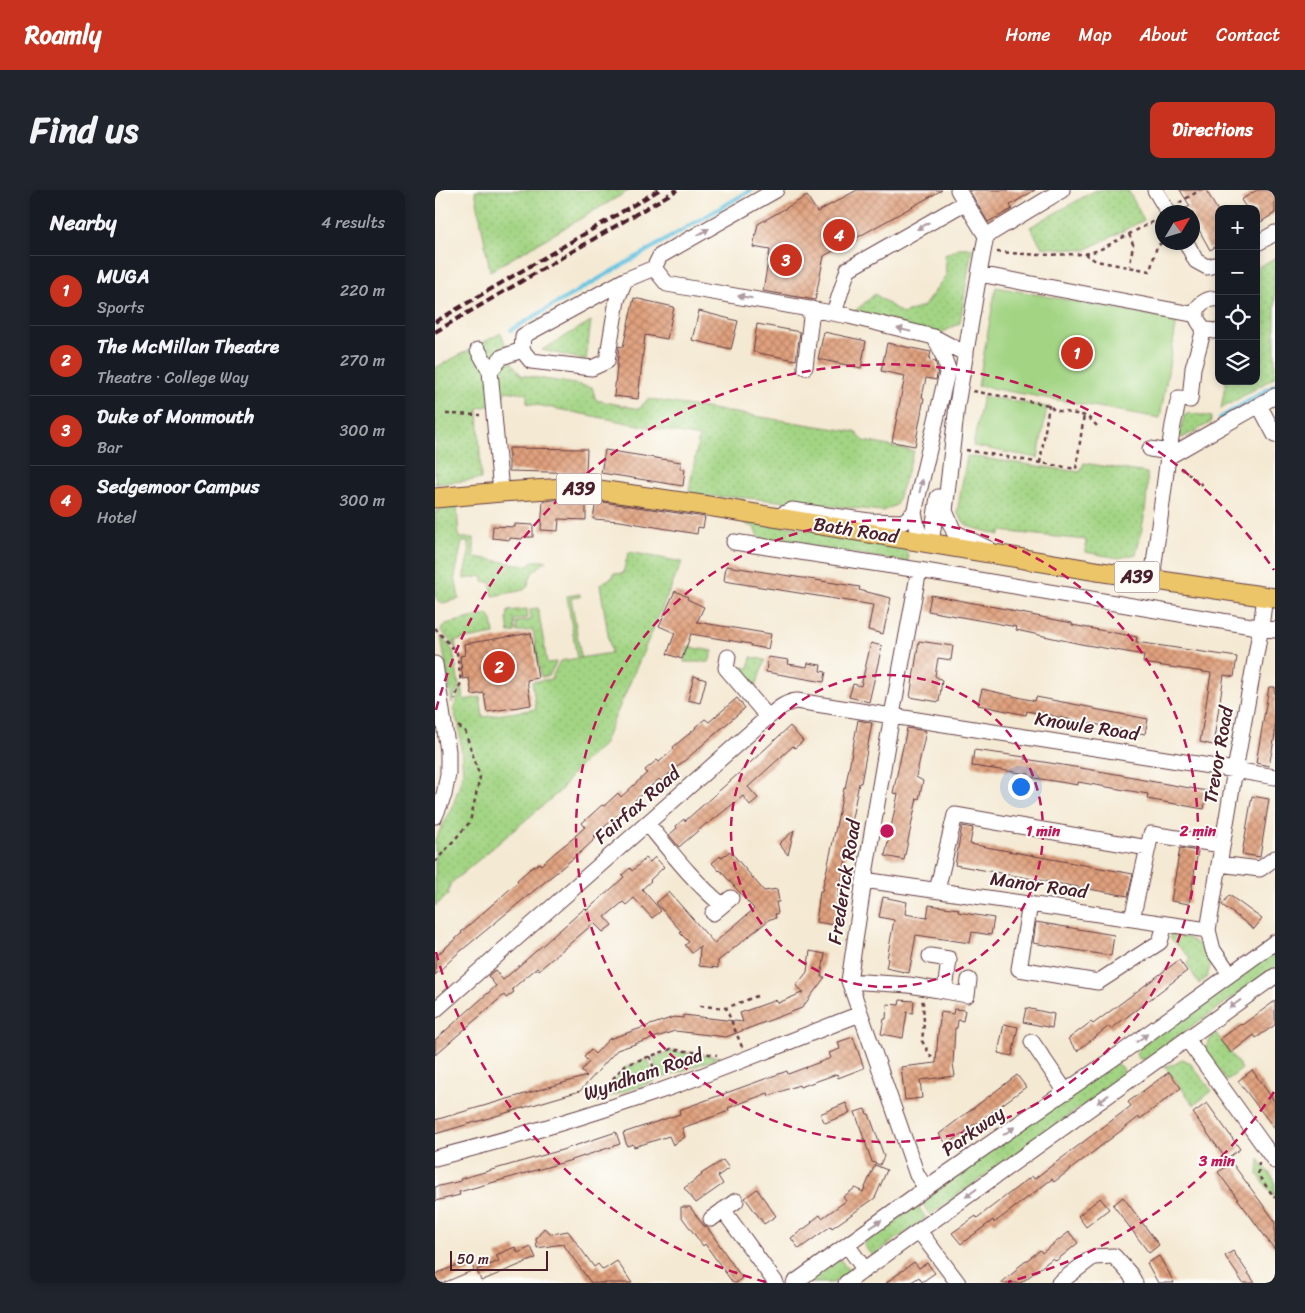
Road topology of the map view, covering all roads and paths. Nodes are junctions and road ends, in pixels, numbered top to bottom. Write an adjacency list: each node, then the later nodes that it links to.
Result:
1 (776, 190): 18 (street, one-way to 1)
2 (1062, 190): 12 (street)
3 (1155, 190): 6 (street)
4 (1200, 190): 7 (path)
5 (962, 196): 12 (street); 23 (street, one-way to 23)
6 (1162, 205)
7 (1178, 205)
8 (1155, 219): 10 (path)
9 (1275, 233): 11 (street)
10 (1129, 234): 15 (path); 17 (path)
11 (1260, 242)
12 (985, 243): 15 (path); 19 (street)
13 (1156, 250): 17 (path)
14 (1190, 250): 16 (street)
15 (1085, 254): 17 (path)
16 (1215, 265)
17 (1129, 266)
18 (654, 268): 20 (street); 22 (street, one-way to 18)
19 (979, 274): 24 (street); 29 (street)
20 (625, 280): 28 (street); 28 (street)
21 (1215, 299): 24 (street)
22 (811, 309): 23 (street); 30 (street)
23 (834, 313): 26 (street, one-way to 23)
24 (1197, 315): 25 (street)
25 (1211, 330): 45 (street)
26 (934, 337): 29 (street); 42 (street)
27 (478, 350): 31 (street)
28 (522, 350): 31 (street)
29 (966, 354): 40 (street); 42 (street)
30 (805, 367)
31 (490, 371): 37 (street)
32 (973, 390): 34 (path)
33 (1275, 396): 35 (street)
34 (1049, 405): 38 (path); 46 (path)
35 (1259, 405): 41 (street); 45 (street)
36 (446, 414): 37 (path)
37 (495, 415): 48 (street)
38 (1084, 415): 39 (path); 46 (path)
39 (1098, 427)
40 (954, 431): 53 (street); 54 (street)
41 (1275, 435)
42 (932, 439): 50 (street, one-way to 42)
43 (962, 449): 46 (path)
44 (1150, 450): 45 (street)
45 (1169, 455): 47 (path); 56 (street)
46 (1040, 463)
47 (1202, 485)
48 (501, 492): 49 (main road, Bath Road / A39); 51 (main road, Bath Road / A39)
49 (435, 498)
50 (914, 513): 51 (street); 53 (street)
51 (776, 517): 53 (main road, Bath Road / A39)
52 (735, 542): 55 (street, Bath Road)
53 (929, 542): 54 (main road, Bath Road / A39)
54 (999, 554): 56 (main road, Bath Road / A39)
55 (919, 570): 59 (street, Bath Road); 64 (street, Frederick Road)
56 (1152, 579): 57 (main road, Bath Road / A39)
57 (1270, 597): 59 (street, Trevor Road)
58 (435, 628): 62 (path)
59 (1268, 628): 66 (street, Trevor Road)
60 (728, 657): 65 (street)
61 (435, 664): 63 (street)
62 (454, 700)
63 (443, 715): 68 (street); 73 (path)
64 (892, 715): 65 (street, Fairfax Road); 66 (street, Knowle Road); 75 (street, Frederick Road)
65 (768, 717): 69 (street, Fairfax Road)
66 (1235, 770): 67 (street, Knowle Road); 70 (street, Trevor Road)
67 (1275, 777)
68 (435, 816)
69 (647, 823): 78 (street); 93 (street, Fairfax Road)
70 (1222, 845): 71 (street); 74 (street, Trevor Road)
71 (1148, 848): 76 (street); 79 (street)
72 (1275, 858): 74 (street)
73 (435, 862)
74 (1219, 864): 81 (street, Trevor Road)
75 (864, 880): 76 (street, Manor Road); 86 (street, Frederick Road)
76 (937, 890): 77 (street, Manor Road)
77 (1030, 904): 79 (street, Manor Road); 80 (street)
78 (722, 905)
79 (1132, 919): 80 (street, Manor Road)
80 (1165, 924): 81 (street, Manor Road)
81 (1208, 930): 84 (street, Trevor Road)
82 (1275, 942): 84 (street, Parkway)
83 (930, 956): 88 (street)
84 (1230, 974): 97 (street, Parkway, one-way to 84)
85 (1275, 976): 95 (street, one-way to 95)
86 (849, 980): 87 (street); 94 (street, Frederick Road)
87 (914, 986): 88 (street); 100 (path)
88 (945, 991): 89 (street)
89 (968, 995)
90 (757, 996): 92 (path)
91 (700, 1006): 92 (path)
92 (726, 1008): 101 (path)
93 (435, 1010)
94 (860, 1014): 101 (street, Wyndham Road); 109 (street, Frederick Road)
95 (1187, 1039): 102 (street); 106 (street)
96 (1032, 1042): 104 (street)
97 (1124, 1052): 102 (street); 104 (street, Parkway)
98 (719, 1055): 99 (path)
99 (650, 1056): 103 (path); 105 (path)
100 (932, 1058)
101 (747, 1059): 103 (street, Wyndham Road)
102 (1139, 1073): 114 (street, one-way to 114)
103 (661, 1090): 105 (street, Wyndham Road)
104 (1066, 1092): 109 (street, Parkway, one-way to 104)
105 (583, 1116): 107 (street, Wyndham Road)
106 (1260, 1140): 108 (street); 110 (path)
107 (435, 1158)
108 (1275, 1161)
109 (926, 1188): 115 (street, Parkway, one-way to 109)
110 (1275, 1198)
111 (736, 1200): 112 (street)
112 (723, 1210): 113 (street); 117 (street)
113 (711, 1219)
114 (919, 1230): 116 (street); 120 (street)
115 (847, 1245): 116 (street); 118 (street, Parkway)
116 (865, 1270): 119 (street)
117 (776, 1283)
118 (794, 1283)
119 (846, 1283)
120 (958, 1283)
121 (1059, 1283): 122 (street)
122 (1135, 1283)

